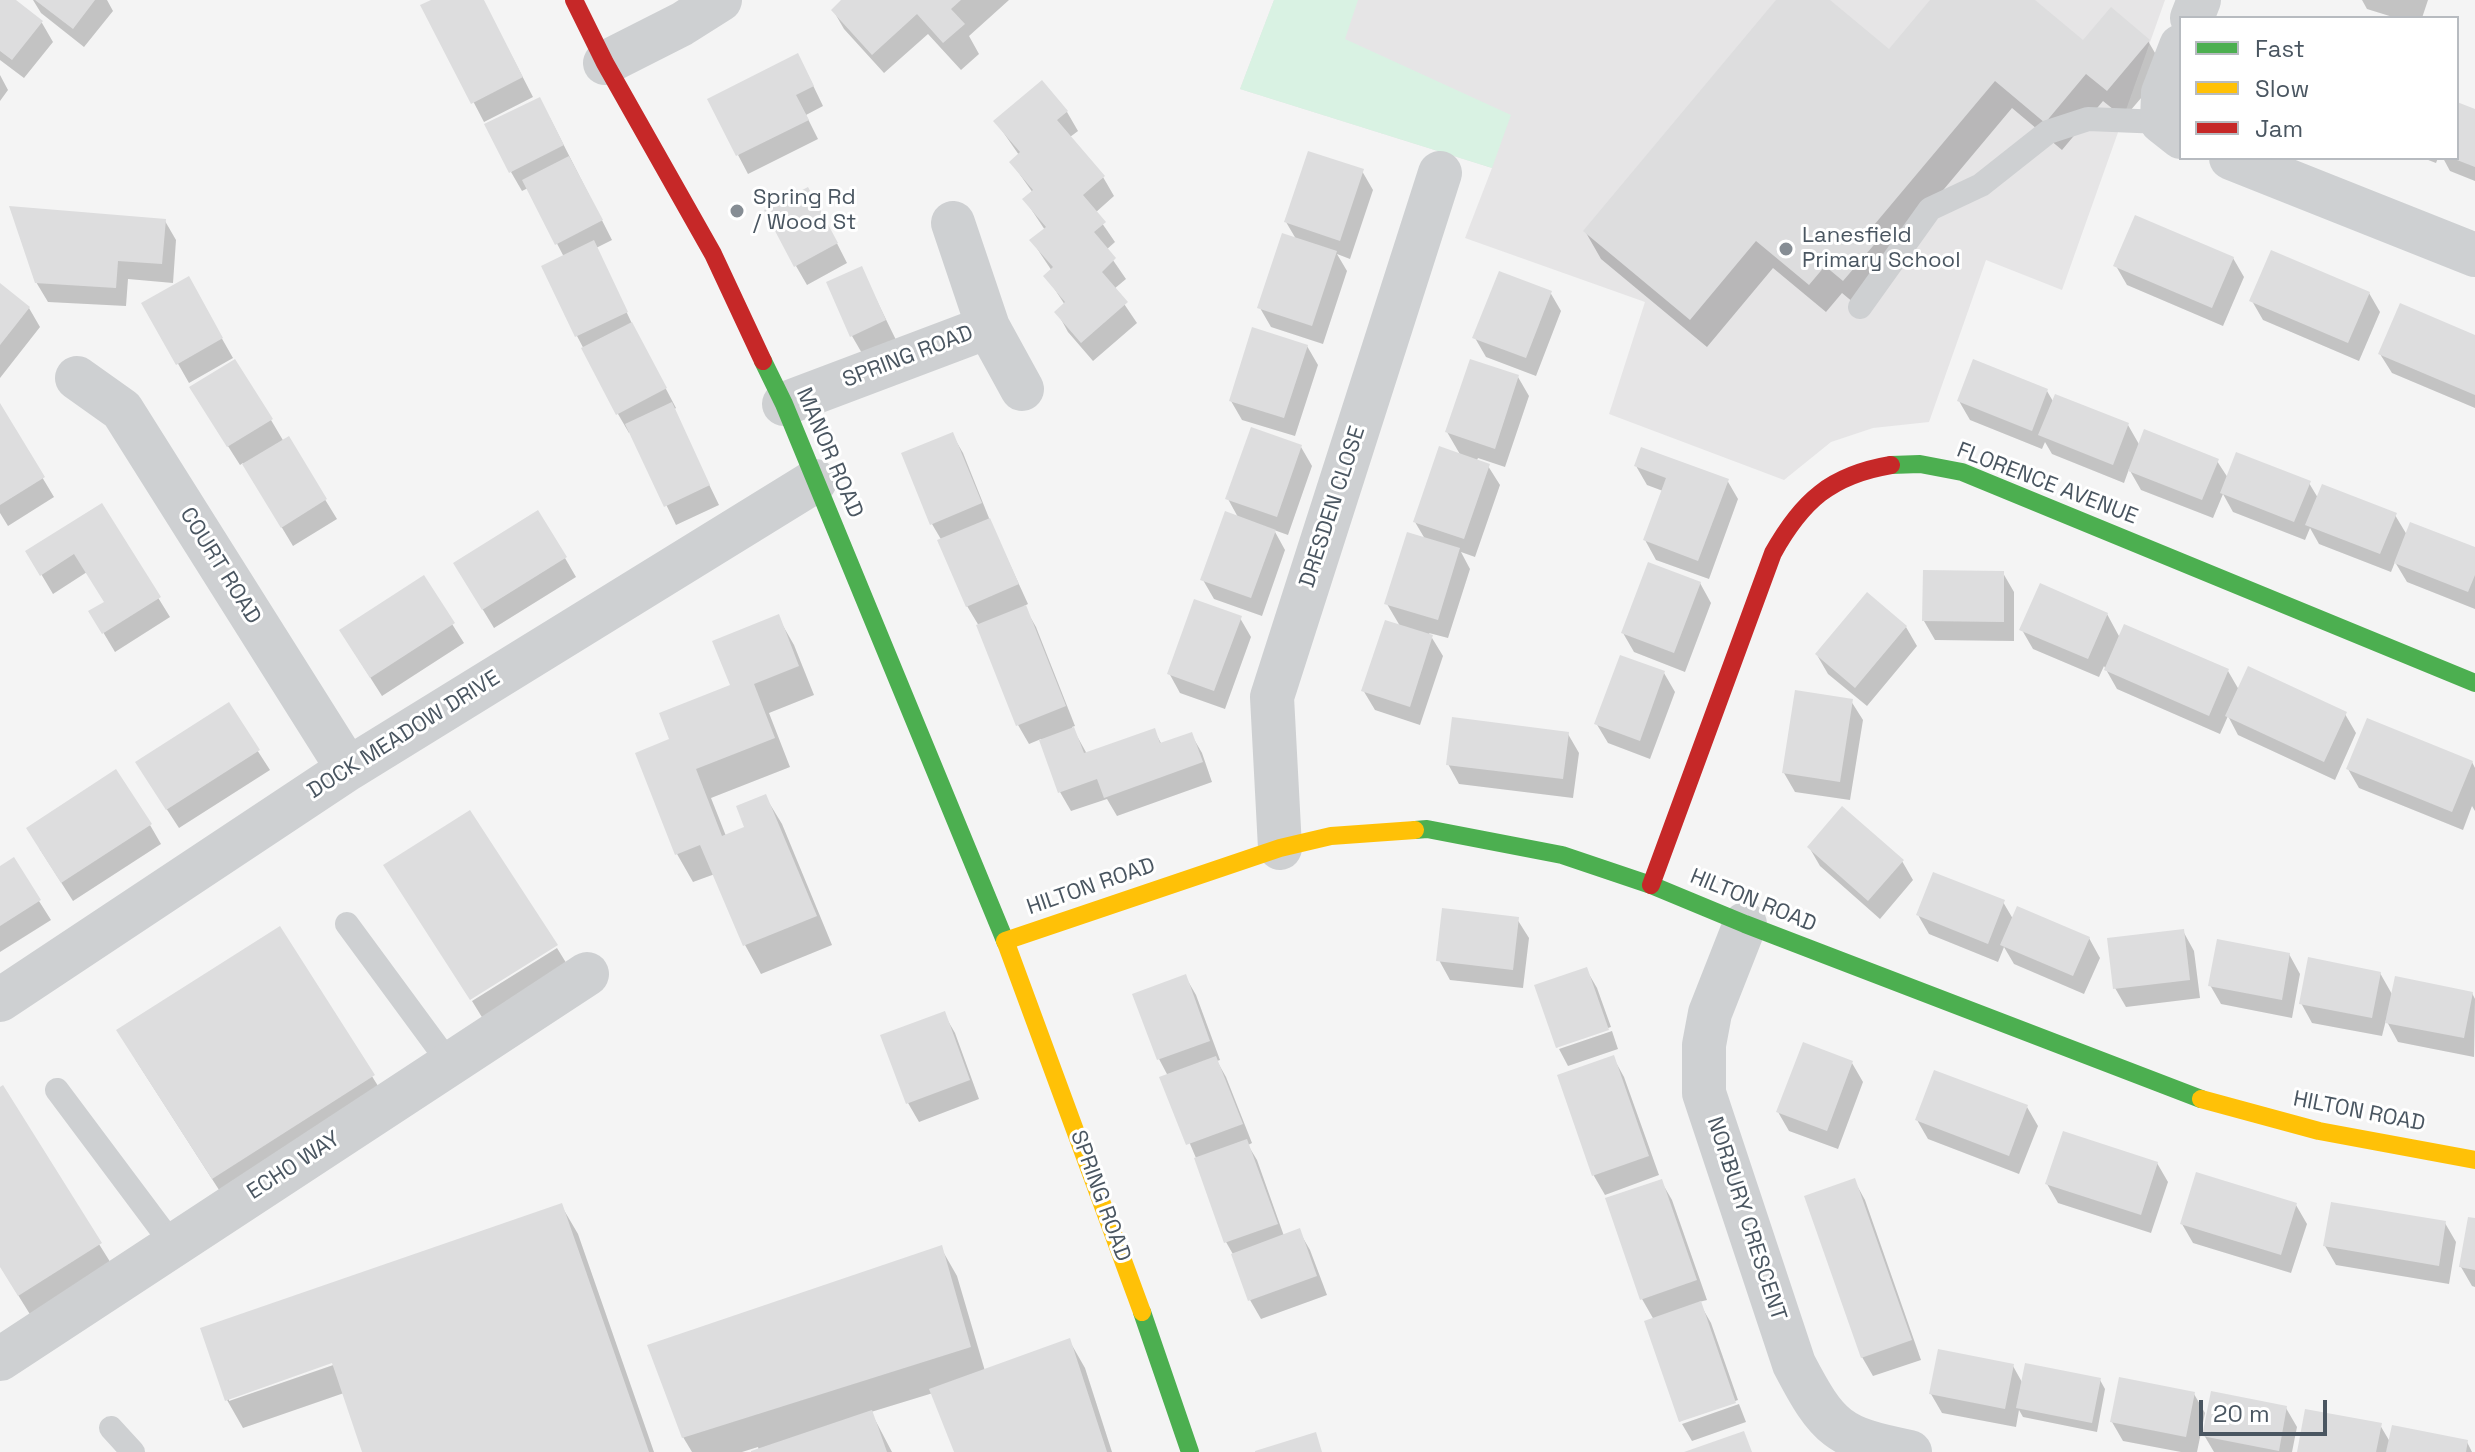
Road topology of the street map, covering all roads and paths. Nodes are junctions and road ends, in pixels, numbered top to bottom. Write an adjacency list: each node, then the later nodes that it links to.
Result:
1 (574, 0): 4 (street, MANOR ROAD)
2 (720, 0): 4 (street)
3 (2179, 51): 5 (street)
4 (605, 63): 14 (street, MANOR ROAD)
5 (2172, 130): 10 (lane)
6 (2236, 160): 9 (street)
7 (1440, 173): 18 (street, DRESDEN CLOSE)
8 (953, 223): 11 (street, SPRING ROAD)
9 (2475, 255)
10 (1860, 307)
11 (988, 327): 13 (street, SPRING ROAD); 14 (street, SPRING ROAD)
12 (77, 378): 17 (street, COURT ROAD)
13 (1022, 389)
14 (784, 404): 15 (street, MANOR ROAD)
15 (815, 481): 17 (street, DOCK MEADOW DRIVE); 22 (street, MANOR ROAD)
16 (2475, 683): 19 (street, FLORENCE AVENUE)
17 (348, 769): 24 (street, DOCK MEADOW DRIVE)
18 (1280, 848): 19 (street, HILTON ROAD); 22 (street, HILTON ROAD)
19 (1651, 885): 21 (street, HILTON ROAD)
20 (347, 924): 25 (lane)
21 (1745, 924): 27 (street, HILTON ROAD); 33 (street, NORBURY CRESCENT)
22 (1005, 941): 32 (street, SPRING ROAD)
23 (587, 974): 25 (street, ECHO WAY)
24 (0, 1000)
25 (450, 1064): 28 (street, ECHO WAY)
26 (57, 1090): 28 (lane)
27 (2475, 1160)
28 (173, 1245): 29 (street, ECHO WAY)
29 (0, 1359)
30 (111, 1428): 31 (lane)
31 (133, 1452)
32 (1190, 1452)
33 (1910, 1452)

